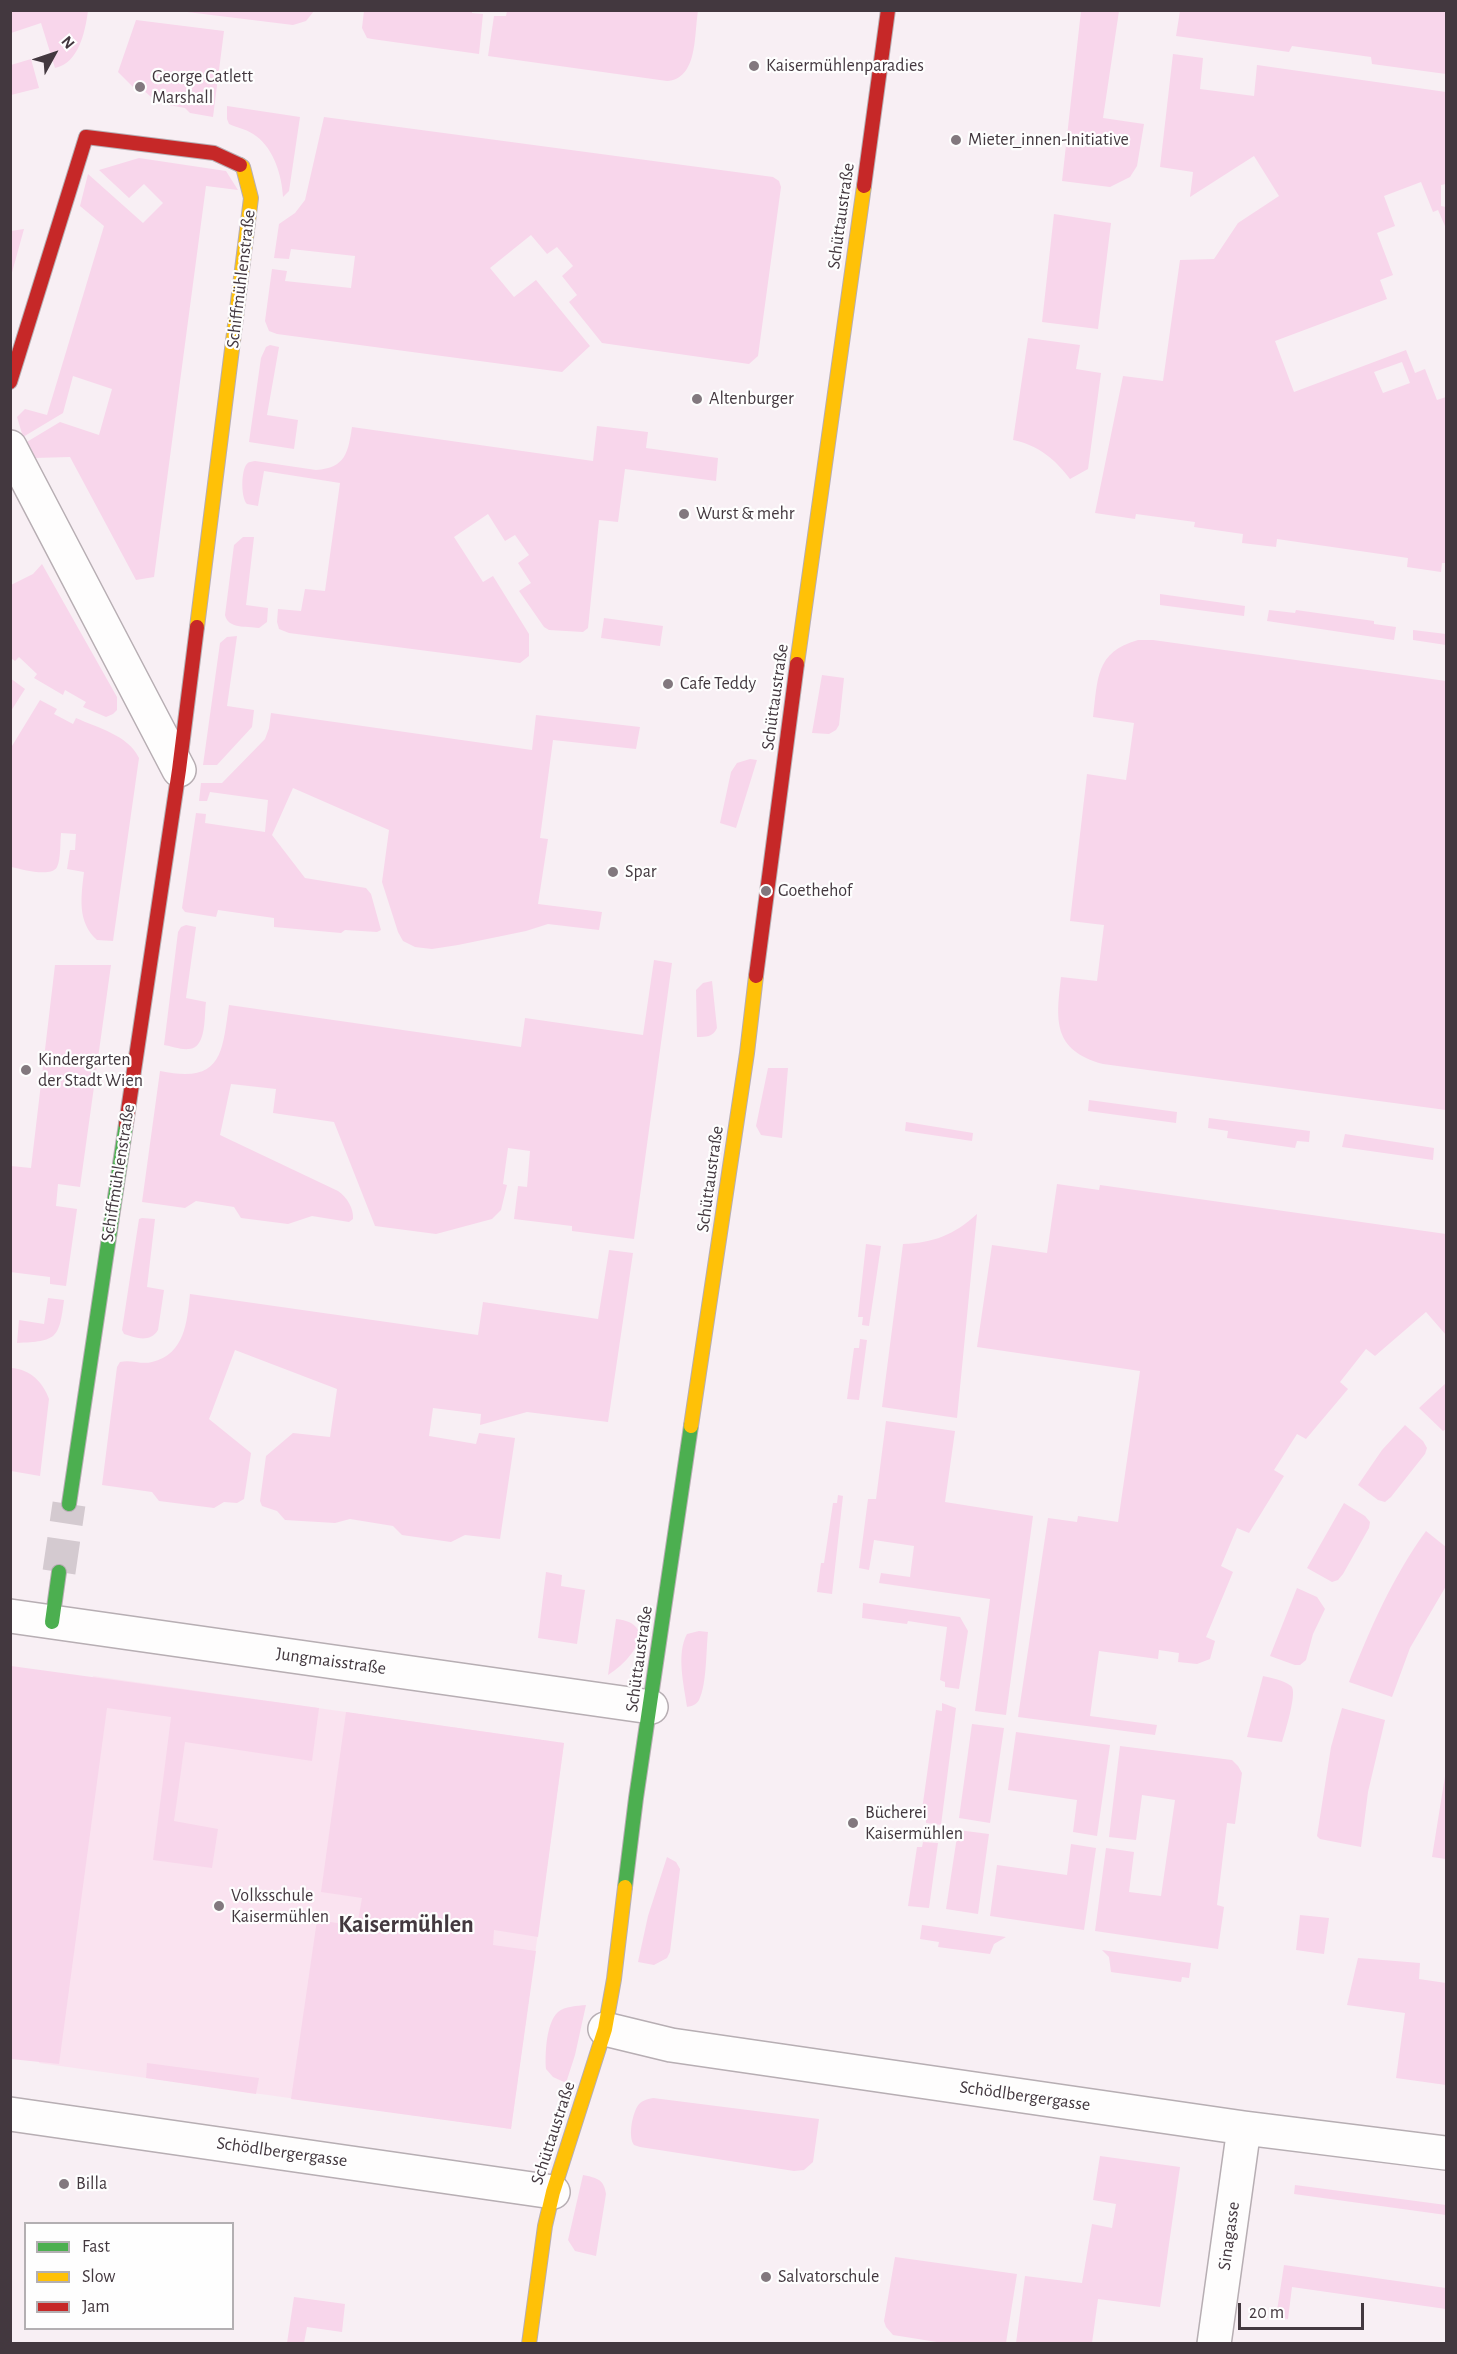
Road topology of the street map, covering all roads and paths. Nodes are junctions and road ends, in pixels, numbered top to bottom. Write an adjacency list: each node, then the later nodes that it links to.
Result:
1 (888, 10): 9 (street, Schüttaustraße)
2 (10, 382): 4 (street, Schiffmühlenstraße)
3 (10, 447): 4 (street)
4 (179, 770): 5 (street, Schiffmühlenstraße)
5 (69, 1504)
6 (59, 1572): 8 (street)
7 (10, 1616): 8 (street, Jungmaisstraße)
8 (52, 1622): 9 (street, Jungmaisstraße)
9 (651, 1707): 10 (street, Schüttaustraße)
10 (605, 2029): 12 (street, Schödlbergergasse); 14 (street, Schüttaustraße)
11 (10, 2114): 14 (street, Schödlbergergasse)
12 (1244, 2128): 13 (street, Schödlbergergasse); 16 (street, Sinagasse)
13 (1446, 2154)
14 (553, 2192): 15 (street, Schüttaustraße)
15 (529, 2343)
16 (1214, 2343)

